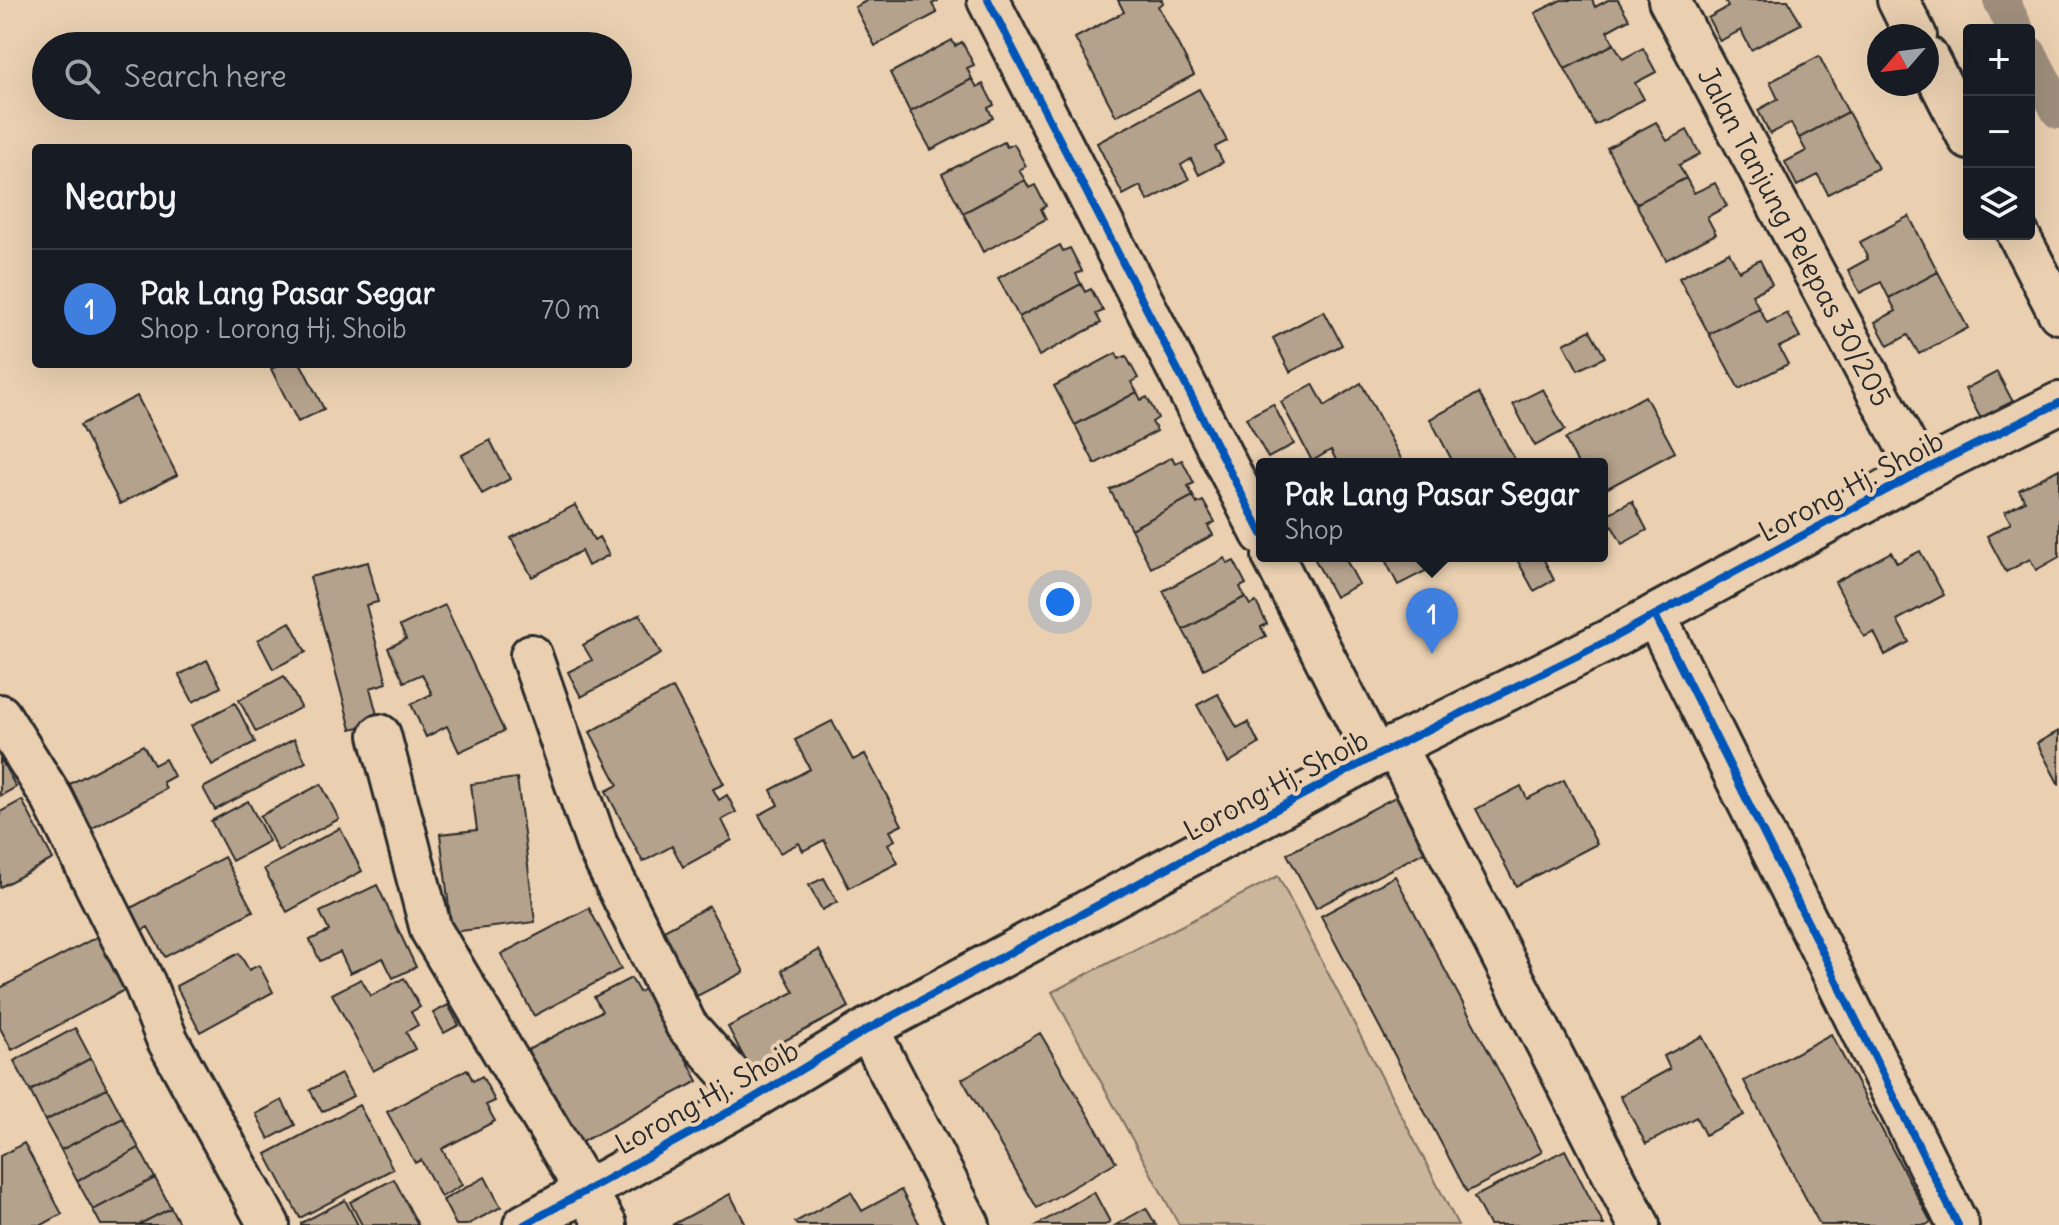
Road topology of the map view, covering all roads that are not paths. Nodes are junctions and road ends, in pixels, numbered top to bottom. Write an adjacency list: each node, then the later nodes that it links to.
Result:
1 (988, 0): 11 (street)
2 (1669, 0): 10 (street, Jalan Tanjung Pelepas 30/205)
3 (1898, 0): 4 (street)
4 (1910, 24)
5 (1939, 80): 6 (street)
6 (1963, 127)
7 (2021, 240): 8 (street)
8 (2059, 313)
9 (2059, 403): 10 (street, Lorong Hj. Shoib)
10 (1920, 472): 13 (street, Lorong Hj. Shoib)
11 (1256, 522)
12 (1276, 562): 17 (street)
13 (1655, 615): 17 (street, Lorong Hj. Shoib); 26 (street)
14 (531, 655): 19 (street)
15 (0, 715): 21 (street)
16 (380, 735): 20 (street)
17 (1385, 751): 18 (street, Lorong Hj. Shoib); 25 (street)
18 (868, 1029): 19 (street, Lorong Hj. Shoib); 24 (street)
19 (752, 1099): 20 (street, Lorong Hj. Shoib)
20 (586, 1190): 22 (street, Lorong Hj. Shoib); 23 (street)
21 (269, 1225)
22 (524, 1225)
23 (606, 1225)
24 (969, 1225)
25 (1639, 1225)
26 (1958, 1225)

